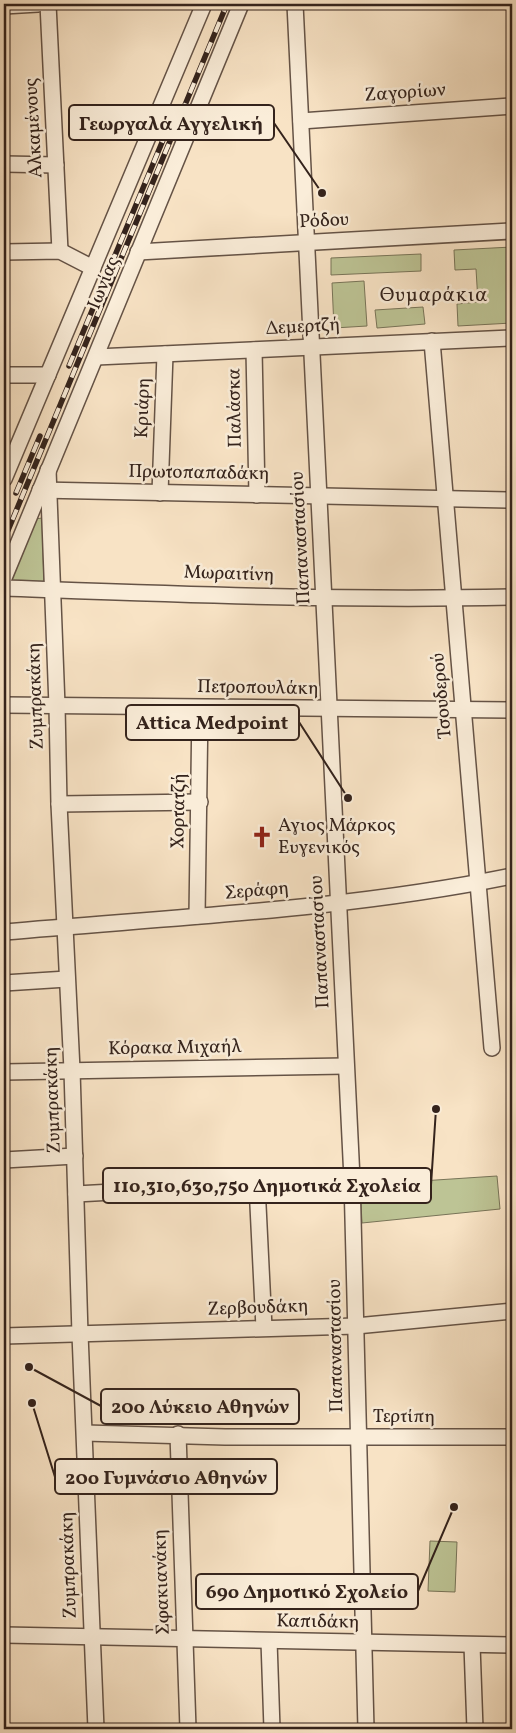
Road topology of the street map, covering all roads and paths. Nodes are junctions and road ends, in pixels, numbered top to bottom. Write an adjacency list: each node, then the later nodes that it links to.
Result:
1 (38, 4): 6 (street)
2 (48, 4): 10 (street, Αλκαμένους)
3 (204, 4): 16 (street, Ιωνίας)
4 (245, 4): 15 (street, Ιωνίας)
5 (295, 4): 8 (street, Παπαναστασίου)
6 (4, 6)
7 (512, 106): 8 (street, Ζαγορίων)
8 (301, 121): 12 (street, Παπαναστασίου)
9 (4, 164): 10 (street)
10 (56, 165): 13 (street, Αλκαμένους)
11 (512, 231): 12 (street, Ρόδου)
12 (306, 242): 15 (street, Ρόδου); 19 (street, Παπαναστασίου)
13 (60, 251): 14 (street); 16 (street)
14 (4, 252)
15 (138, 252): 22 (street, Ιωνίας)
16 (93, 268): 24 (street, Ιωνίας)
17 (512, 338): 18 (street, Δεμερτζή)
18 (432, 341): 19 (street, Δεμερτζή); 30 (street, Τσουδερού)
19 (312, 347): 20 (street, Δεμερτζή); 29 (street, Παπαναστασίου)
20 (254, 350): 21 (street, Δεμερτζή); 28 (street, Παλάσκα)
21 (165, 354): 22 (street, Δεμερτζή); 27 (street, Κριάρη)
22 (96, 357): 26 (street, Ιωνίας)
23 (4, 375): 24 (street)
24 (48, 376): 25 (street, Ιωνίας)
25 (4, 479)
26 (44, 490): 27 (street, Πρωτοπαπαδάκη); 32 (street, Ιωνίας); 34 (street, Ζυμπρακάκη)
27 (160, 493): 28 (street, Πρωτοπαπαδάκη)
28 (257, 495): 29 (street, Πρωτοπαπαδάκη)
29 (319, 496): 30 (street, Πρωτοπαπαδάκη); 35 (street, Παπαναστασίου)
30 (446, 499): 31 (street, Πρωτοπαπαδάκη); 37 (street, Τσουδερού)
31 (508, 500)
32 (4, 578)
33 (4, 588): 34 (street, Μωραιτίνη)
34 (53, 590): 35 (street, Μωραιτίνη); 39 (street, Ζυμπρακάκη)
35 (324, 597): 37 (street, Μωραιτίνη); 41 (street, Παπαναστασίου)
36 (512, 597): 37 (street, Μωραιτίνη)
37 (454, 598): 42 (street, Τσουδερού)
38 (4, 705): 39 (street, Πετροπουλάκη)
39 (57, 706): 40 (street, Πετροπουλάκη); 45 (street, Ζυμπρακάκη)
40 (200, 708): 41 (street, Πετροπουλάκη); 44 (street, Χορτατζή)
41 (329, 709): 42 (street, Πετροπουλάκη); 48 (street, Παπαναστασίου)
42 (464, 710): 43 (street, Πετροπουλάκη); 47 (street, Τσουδερού)
43 (512, 710)
44 (200, 802): 45 (street); 49 (street, Χορτατζή)
45 (59, 804): 50 (street, Ζυμπρακάκη)
46 (512, 876): 47 (street, Σεράφη)
47 (478, 883): 48 (street, Σεράφη); 54 (street, Τσουδερού)
48 (338, 904): 49 (street, Σεράφη); 55 (street, Παπαναστασίου)
49 (197, 916): 50 (street, Σεράφη)
50 (64, 927): 51 (street, Σεράφη); 52 (street, Ζυμπρακάκη)
51 (4, 932)
52 (68, 979): 53 (street); 56 (street, Ζυμπρακάκη)
53 (4, 983)
54 (492, 1048)
55 (346, 1066): 56 (street, Κόρακα Μιχαήλ); 60 (street, Παπαναστασίου)
56 (72, 1070): 57 (street, Κόρακα Μιχαήλ); 58 (street, Ζυμπρακάκη)
57 (4, 1072)
58 (75, 1156): 59 (street); 62 (street, Ζυμπρακάκη)
59 (4, 1160)
60 (352, 1179): 61 (street); 64 (street, Παπαναστασίου)
61 (257, 1185): 62 (street); 65 (street)
62 (76, 1194): 66 (street, Ζυμπρακάκη)
63 (512, 1311): 64 (street, Ζερβουδάκη)
64 (356, 1326): 65 (street, Ζερβουδάκη); 70 (street, Παπαναστασίου)
65 (264, 1328): 66 (street, Ζερβουδάκη)
66 (80, 1334): 67 (street, Ζερβουδάκη); 68 (street, Ζυμπρακάκη)
67 (4, 1336)
68 (85, 1433): 69 (street, Τερτίπη); 73 (street, Ζυμπρακάκη)
69 (178, 1434): 70 (street, Τερτίπη); 74 (street, Σφακιανάκη)
70 (358, 1437): 71 (street, Τερτίπη); 76 (street, Παπαναστασίου)
71 (512, 1437)
72 (4, 1635): 73 (street, Καπιδάκη)
73 (92, 1638): 74 (street, Καπιδάκη); 79 (street, Ζυμπρακάκη)
74 (184, 1639): 75 (street, Καπιδάκη); 80 (street, Σφακιανάκη)
75 (269, 1641): 76 (street, Καπιδάκη); 81 (street)
76 (364, 1643): 77 (street, Καπιδάκη); 82 (street, Παπαναστασίου)
77 (472, 1644): 78 (street, Καπιδάκη); 83 (street)
78 (512, 1645)
79 (96, 1729)
80 (188, 1729)
81 (272, 1729)
82 (366, 1729)
83 (475, 1729)

